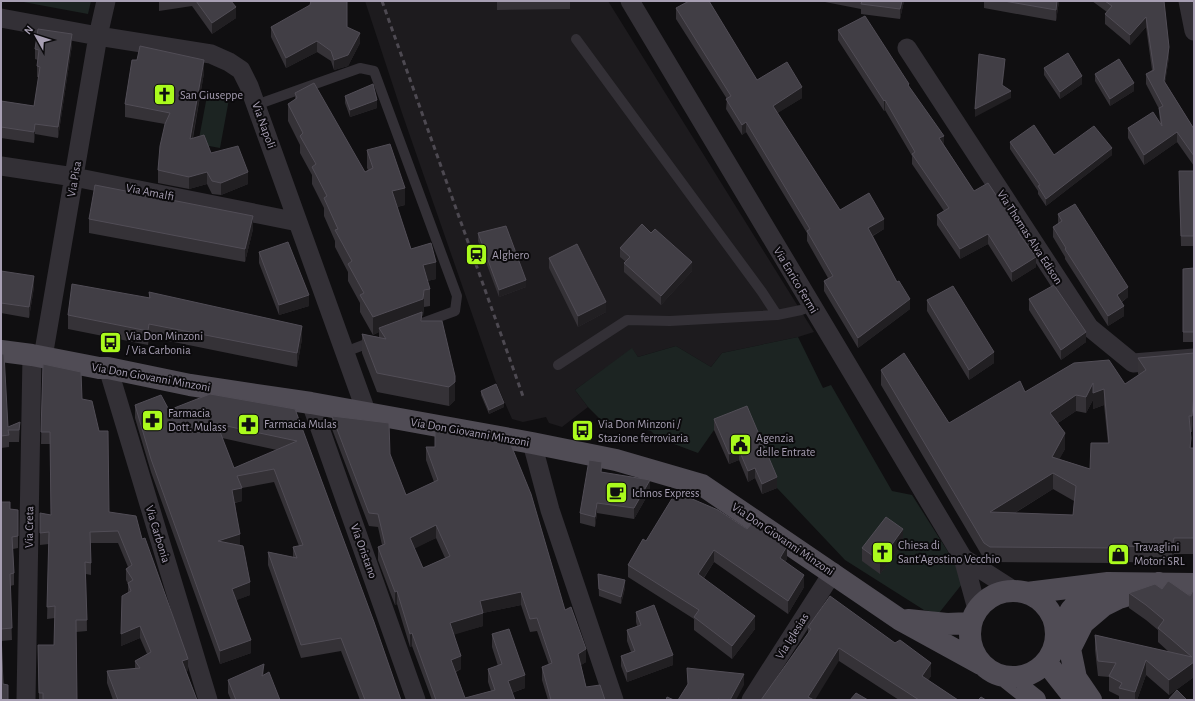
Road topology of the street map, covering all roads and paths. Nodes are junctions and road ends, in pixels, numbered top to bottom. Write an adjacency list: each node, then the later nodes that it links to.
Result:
1 (106, 1): 6 (street, Via Pisa)
2 (630, 1): 13 (street, Via Enrico Fermi)
3 (1188, 1): 5 (street)
4 (1, 18): 6 (street, Via Napoli)
5 (1193, 24)
6 (98, 36): 9 (street, Via Napoli); 11 (street, Via Pisa)
7 (576, 39): 14 (lane)
8 (907, 48): 20 (street, Via Thomas Alva Edison)
9 (256, 105): 12 (street, Via Napoli); 15 (lane)
10 (1, 166): 11 (street, Via Amalfi)
11 (74, 177): 12 (street, Via Amalfi); 19 (street, Via Pisa)
12 (298, 222): 18 (street, Via Napoli)
13 (812, 306): 14 (lane); 26 (street, Via Enrico Fermi)
14 (777, 315): 21 (lane)
15 (411, 327)
16 (382, 338): 18 (lane)
17 (1, 351): 19 (main road, Via Don Giovanni Minzoni)
18 (345, 352): 24 (street, Via Napoli)
19 (38, 356): 22 (main road, Via Don Giovanni Minzoni); 38 (street, Via Creta)
20 (1194, 358)
21 (558, 365)
22 (108, 368): 23 (main road, Via Don Giovanni Minzoni); 39 (street, Via Carbonia)
23 (311, 403): 24 (main road, Via Don Giovanni Minzoni); 40 (street, Via Oristano)
24 (368, 414): 25 (main road, Via Don Giovanni Minzoni)
25 (532, 443): 27 (main road, Via Don Giovanni Minzoni); 41 (street)
26 (963, 558): 31 (street, Via Enrico Fermi); 32 (street, Via Enrico Fermi)
27 (833, 572): 33 (main road, Via Don Giovanni Minzoni); 42 (street, Via Iglesias)
28 (1108, 582): 29 (main road); 31 (main road); 34 (main road)
29 (1159, 583): 30 (main road); 45 (main road)
30 (1194, 584)
31 (1020, 592): 32 (main road); 34 (main road)
32 (974, 616): 33 (main road, Via Don Giovanni Minzoni); 36 (main road)
33 (899, 618): 36 (main road, Via Don Giovanni Minzoni)
34 (1056, 636): 35 (main road)
35 (1046, 662): 37 (main road); 44 (main road)
36 (981, 664): 37 (main road)
37 (1006, 677): 43 (main road)
38 (26, 700)
39 (208, 700)
40 (416, 700)
41 (614, 700)
42 (751, 700)
43 (1035, 700)
44 (1076, 700)
45 (1090, 700)

